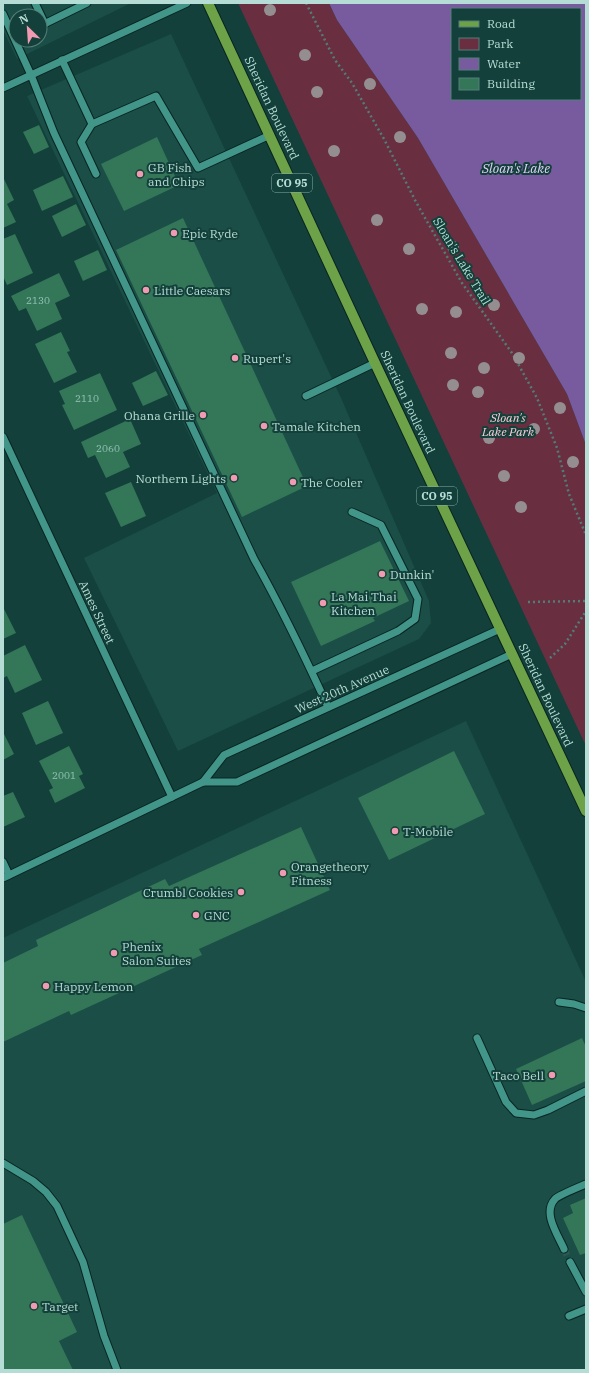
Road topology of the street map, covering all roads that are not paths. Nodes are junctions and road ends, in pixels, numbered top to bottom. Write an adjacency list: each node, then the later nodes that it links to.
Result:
1 (87, 3): 5 (street)
2 (187, 3): 8 (street)
3 (208, 3): 12 (main road, Sheridan Boulevard / CO 95)
4 (3, 14): 6 (street)
5 (48, 22)
6 (8, 24)
7 (19, 48): 9 (street)
8 (62, 60): 9 (street); 11 (street)
9 (31, 75): 10 (street); 20 (street)
10 (3, 88)
11 (92, 124): 12 (street); 13 (street)
12 (270, 135): 14 (main road, Sheridan Boulevard / CO 95)
13 (96, 174)
14 (375, 363): 15 (street); 18 (main road, Sheridan Boulevard / CO 95)
15 (306, 396)
16 (3, 437): 23 (street, Ames Street)
17 (352, 512): 20 (street)
18 (500, 629): 19 (main road, Sheridan Boulevard / CO 95); 21 (street, West 20th Avenue)
19 (512, 654): 22 (street, West 20th Avenue); 24 (main road, Sheridan Boulevard / CO 95)
20 (312, 671): 21 (street)
21 (328, 708): 22 (street, West 20th Avenue)
22 (203, 782): 23 (street, West 20th Avenue)
23 (172, 797): 26 (street, West 20th Avenue)
24 (586, 811)
25 (3, 862): 26 (street)
26 (6, 876)
27 (559, 1002): 28 (street)
28 (586, 1008)
29 (477, 1038): 30 (street)
30 (586, 1091)
31 (3, 1163): 38 (street)
32 (586, 1184): 33 (street)
33 (564, 1249)
34 (570, 1262): 35 (street)
35 (586, 1292)
36 (586, 1309): 37 (street)
37 (569, 1316)
38 (117, 1370)

